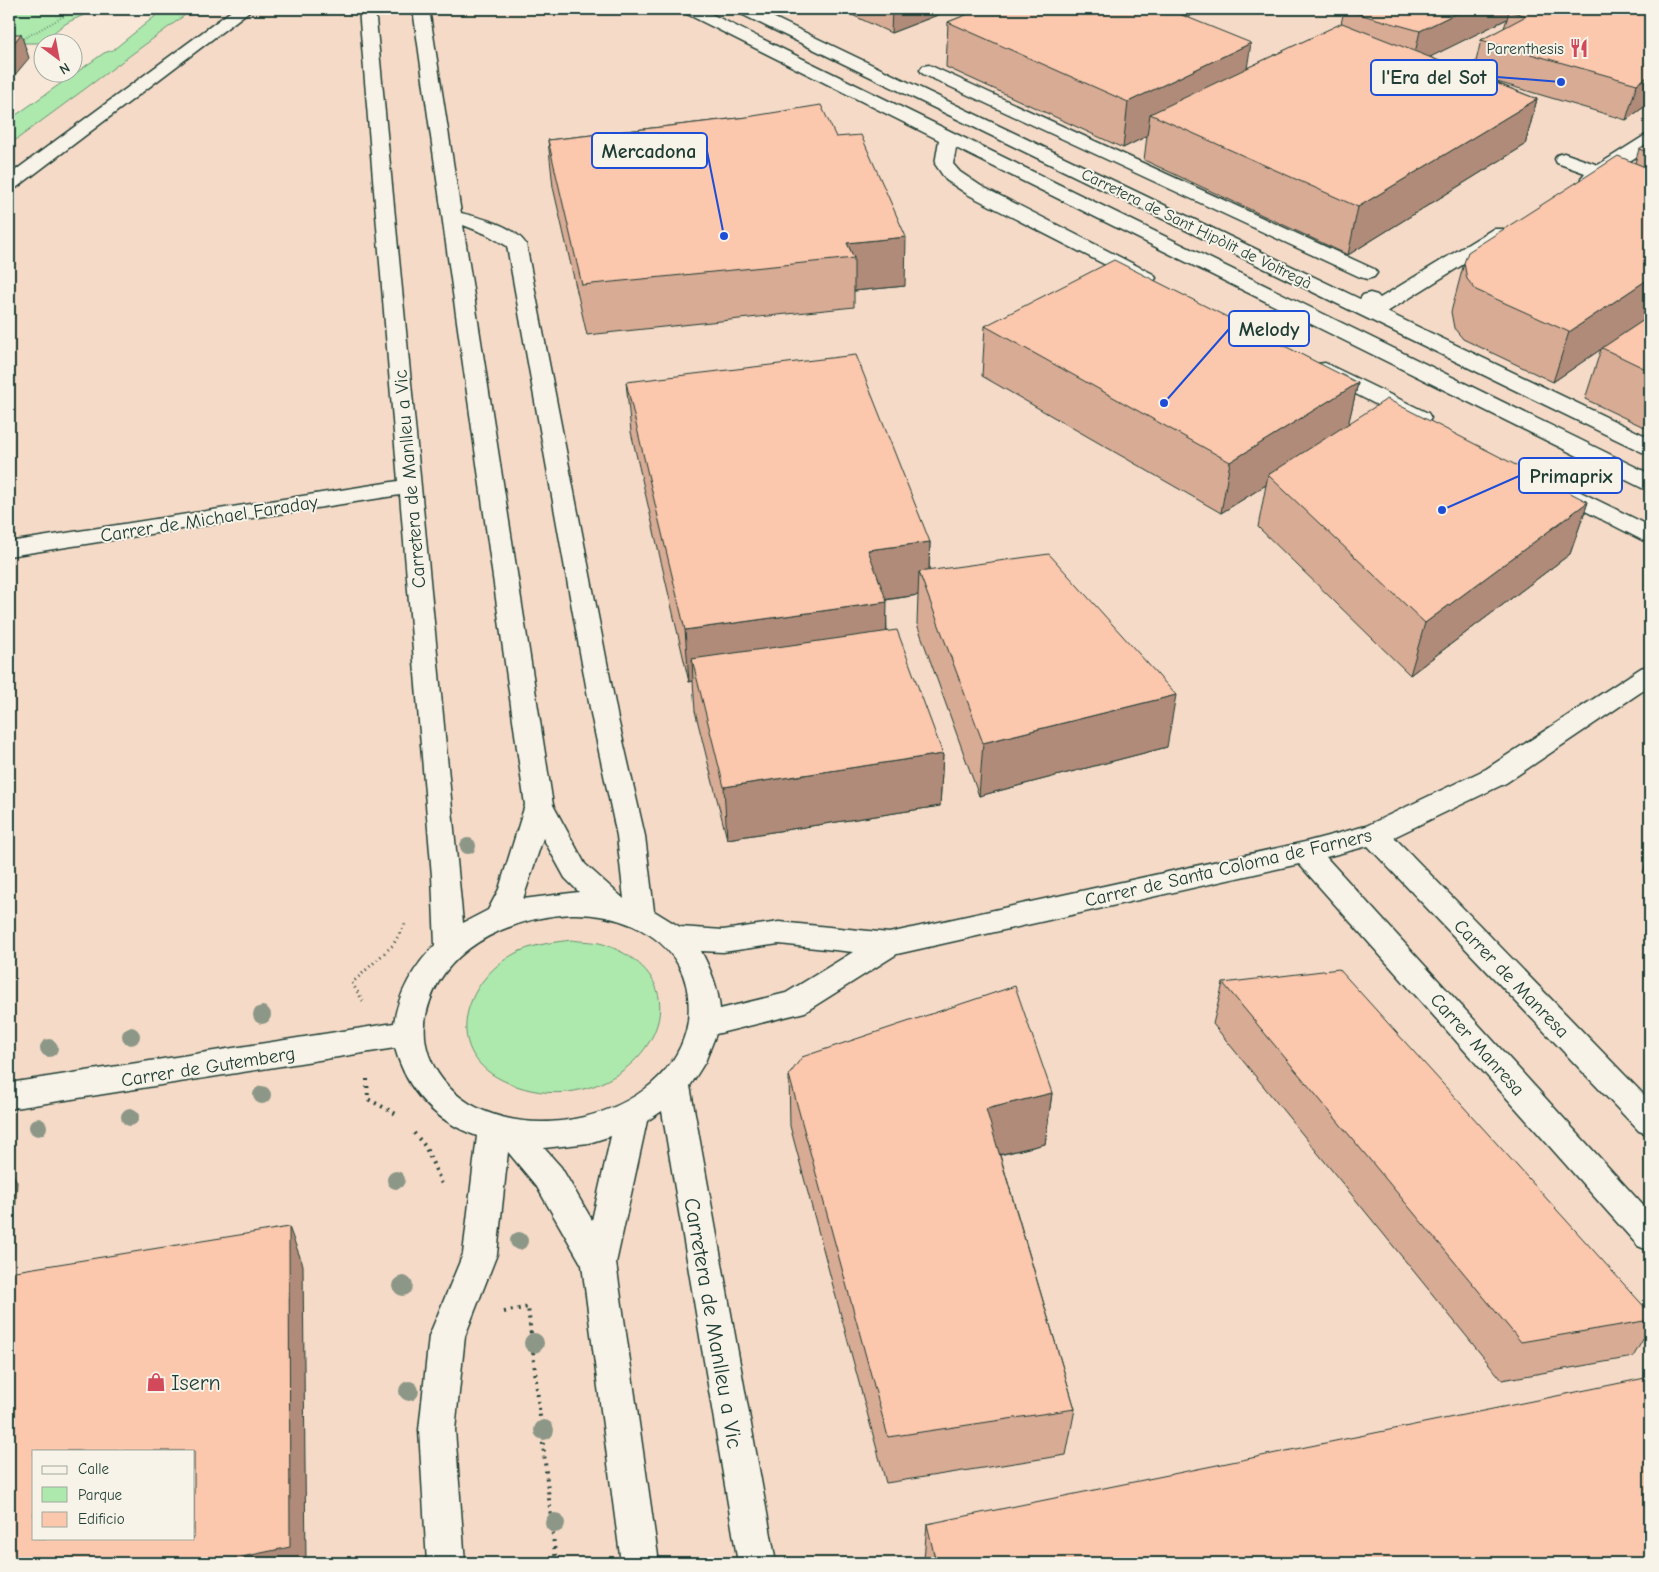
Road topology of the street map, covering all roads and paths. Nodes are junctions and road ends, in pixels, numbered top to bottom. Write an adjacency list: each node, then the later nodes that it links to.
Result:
1 (77, 9): 7 (path)
2 (244, 9): 18 (street)
3 (367, 9): 29 (street, Carretera de Manlleu a Vic)
4 (420, 9): 20 (street)
5 (689, 9): 11 (street, Carretera de Sant Hipòlit de Voltregà)
6 (743, 9): 10 (street, Carretera de Sant Hipòlit de Voltregà)
7 (16, 44)
8 (947, 63): 9 (street)
9 (929, 70): 10 (street); 14 (street)
10 (897, 83): 17 (street, Carretera de Sant Hipòlit de Voltregà)
11 (949, 137): 22 (street); 28 (street, Carretera de Sant Hipòlit de Voltregà)
12 (1650, 140): 16 (street)
13 (1139, 149): 14 (street)
14 (1121, 158): 17 (street); 23 (street)
15 (1564, 159): 16 (street)
16 (1600, 172): 19 (street)
17 (1086, 174): 23 (street, Carretera de Sant Hipòlit de Voltregà)
18 (9, 184)
19 (1574, 187)
20 (451, 216): 33 (street); 37 (street)
21 (1516, 224): 23 (street)
22 (1160, 285)
23 (1372, 312): 26 (street, Carretera de Sant Hipòlit de Voltregà)
24 (1310, 362): 25 (street)
25 (1434, 425)
26 (1650, 447)
27 (1540, 479): 30 (street)
28 (1650, 483)
29 (410, 486): 31 (street, Carrer de Michael Faraday); 42 (street, Carretera de Manlleu a Vic)
30 (1650, 535)
31 (9, 549)
32 (1650, 674): 34 (street, Carrer de Santa Coloma de Farners)
33 (539, 805): 36 (street); 38 (street)
34 (1374, 834): 35 (street, Carrer de Santa Coloma de Farners); 50 (street, Carrer de Manresa)
35 (1305, 852): 41 (street, Carrer de Santa Coloma de Farners); 54 (street, Carrer Manresa)
36 (612, 907): 37 (street); 38 (street)
37 (640, 916): 40 (street)
38 (499, 918): 42 (street)
39 (406, 922): 45 (path)
40 (674, 938): 41 (street, Carrer de Santa Coloma de Farners); 43 (street)
41 (889, 944): 43 (street, Carrer de Santa Coloma de Farners)
42 (450, 948): 44 (street)
43 (704, 1025): 46 (street)
44 (407, 1033): 45 (street, Carrer de Gutemberg); 52 (street)
45 (365, 1042): 47 (street, Carrer de Gutemberg); 49 (path)
46 (673, 1082): 48 (street); 60 (street, Carretera de Manlleu a Vic)
47 (9, 1096)
48 (632, 1114): 52 (street); 55 (street)
49 (402, 1120)
50 (1650, 1122)
51 (408, 1127): 53 (path)
52 (502, 1131): 55 (street); 56 (street)
53 (442, 1187)
54 (1650, 1236)
55 (599, 1263): 59 (street)
56 (458, 1307): 57 (street); 58 (path)
57 (446, 1563)
58 (556, 1563)
59 (640, 1563)
60 (756, 1563)

